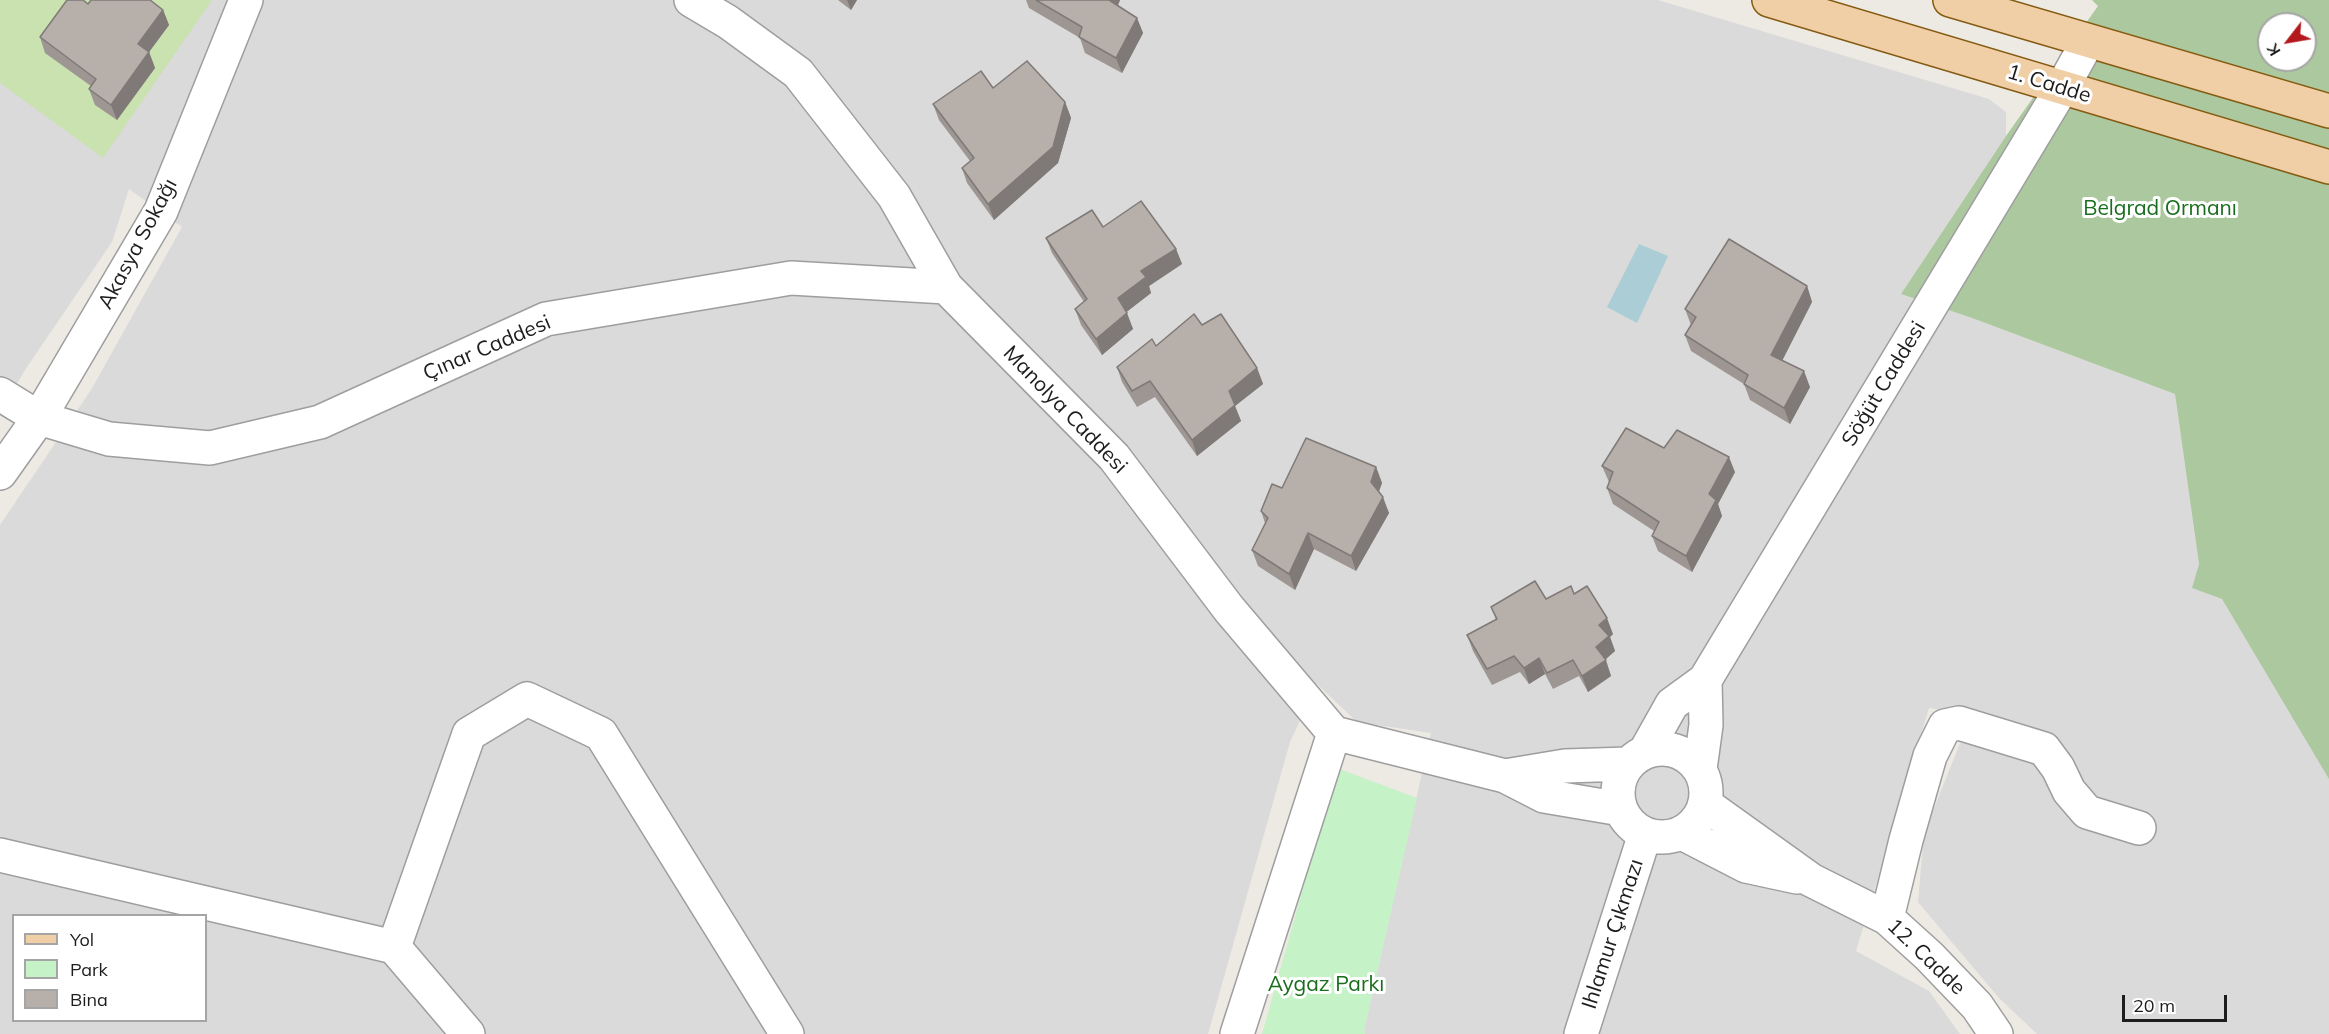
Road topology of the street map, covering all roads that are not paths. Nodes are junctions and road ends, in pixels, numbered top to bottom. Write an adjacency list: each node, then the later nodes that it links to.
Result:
1 (246, 0): 11 (street, Akasya Sokağı)
2 (691, 0): 9 (street, Manolya Caddesi)
3 (1769, 0): 6 (main road, 1. Cadde)
4 (1950, 0): 5 (main road)
5 (2088, 41): 6 (street, Söğüt Caddesi); 7 (main road)
6 (2062, 88): 8 (main road, 1. Cadde); 13 (street, Söğüt Caddesi)
7 (2329, 111)
8 (2329, 167)
9 (946, 287): 11 (street, Çınar Caddesi); 14 (street, Manolya Caddesi)
10 (0, 394): 11 (street, Çınar Caddesi)
11 (39, 418): 12 (street, Akasya Sokağı)
12 (0, 473)
13 (1705, 680): 15 (street); 16 (street)
14 (1334, 733): 17 (street); 29 (street)
15 (1636, 758): 16 (street); 17 (street); 19 (street)
16 (1700, 770): 18 (street)
17 (1505, 776): 19 (street)
18 (1705, 804): 21 (street); 24 (street)
19 (1621, 809): 22 (street)
20 (2139, 828): 25 (street)
21 (1682, 833): 22 (street); 24 (street)
22 (1645, 834): 30 (street, Ihlamur Çıkmazı)
23 (0, 855): 26 (street)
24 (1811, 880): 25 (street, 12. Cadde)
25 (1887, 918): 31 (street, 12. Cadde)
26 (394, 947): 27 (street); 28 (street)
27 (468, 1034)
28 (787, 1034)
29 (1237, 1034)
30 (1581, 1034)
31 (1996, 1034)

